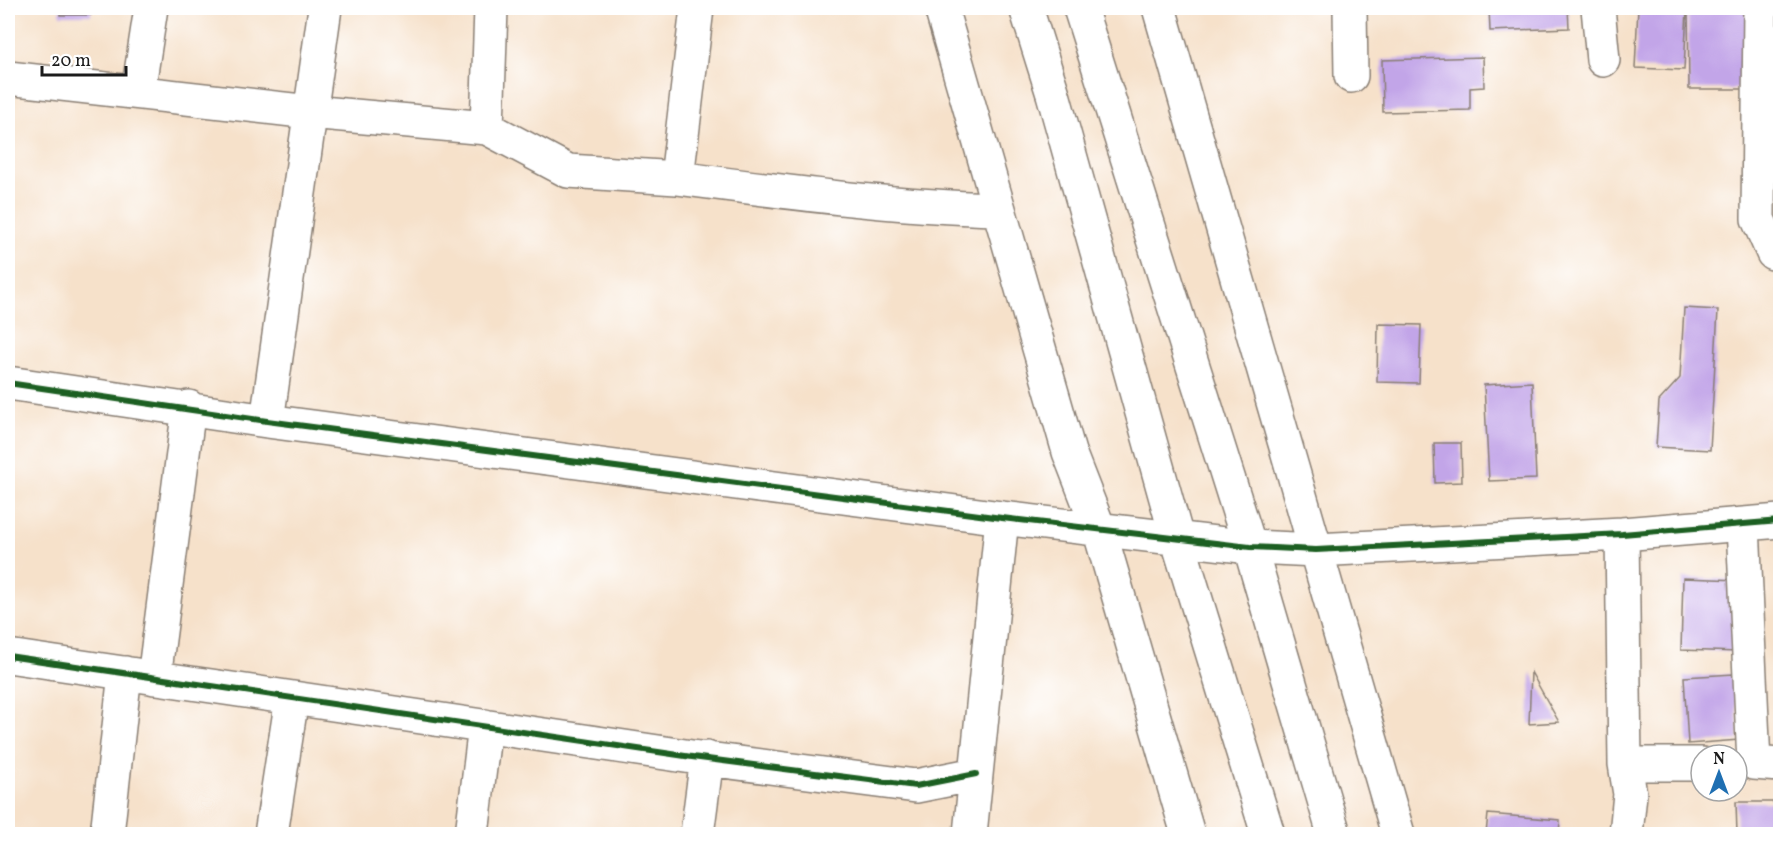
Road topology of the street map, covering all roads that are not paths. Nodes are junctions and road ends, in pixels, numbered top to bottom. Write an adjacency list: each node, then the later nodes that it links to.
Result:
1 (151, 8): 15 (street)
2 (325, 8): 16 (street)
3 (491, 8): 17 (street)
4 (697, 8): 18 (street)
5 (941, 8): 19 (street)
6 (1026, 8): 29 (street)
7 (1080, 8): 30 (street)
8 (1159, 8): 31 (street)
9 (1350, 8): 13 (street)
10 (1598, 8): 12 (street)
11 (1760, 8): 20 (street)
12 (1604, 60)
13 (1351, 76)
14 (8, 78): 15 (street)
15 (138, 92): 16 (street)
16 (310, 112): 17 (street); 23 (street)
17 (487, 128): 18 (street)
18 (676, 178): 19 (street)
19 (999, 209): 27 (street)
20 (1780, 252)
21 (8, 383): 22 (street)
22 (189, 407): 23 (street); 33 (street)
23 (267, 421): 24 (street)
24 (1002, 518): 27 (street); 40 (street)
25 (1780, 521): 26 (street)
26 (1743, 525): 28 (street); 39 (street)
27 (1099, 529): 29 (street); 46 (street)
28 (1622, 534): 31 (street); 37 (street)
29 (1177, 538): 30 (street); 47 (street)
30 (1250, 547): 31 (street); 48 (street)
31 (1316, 550): 49 (street)
32 (8, 656): 33 (street)
33 (140, 676): 34 (street); 41 (street)
34 (292, 698): 35 (street); 42 (street)
35 (485, 726): 36 (street); 43 (street)
36 (707, 758): 40 (street); 44 (street)
37 (1625, 764): 38 (street); 50 (street)
38 (1689, 764)
39 (1757, 764)
40 (976, 774): 45 (street)
41 (106, 834)
42 (271, 834)
43 (472, 834)
44 (697, 834)
45 (970, 834)
46 (1188, 834)
47 (1268, 834)
48 (1334, 834)
49 (1398, 834)
50 (1626, 834)

